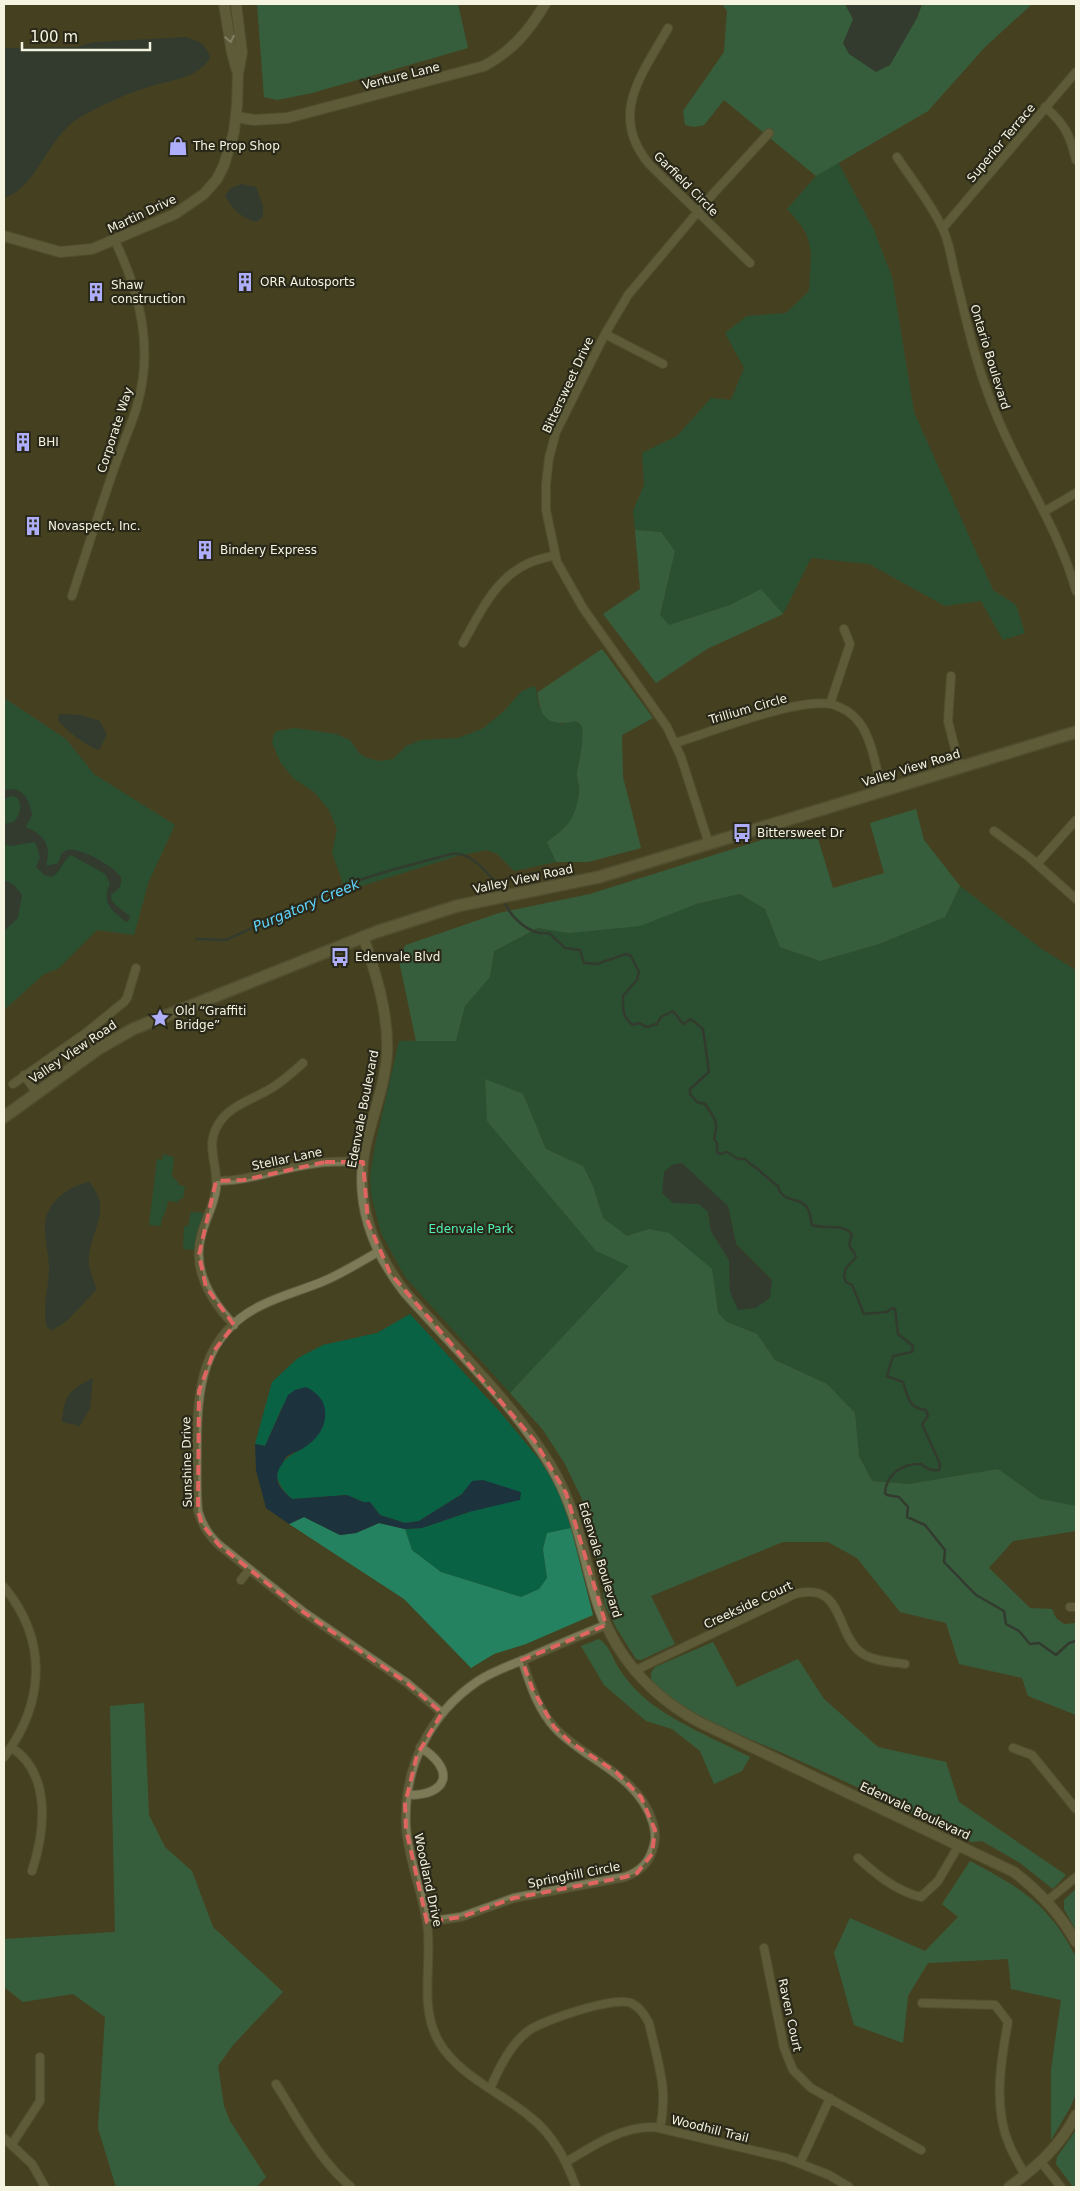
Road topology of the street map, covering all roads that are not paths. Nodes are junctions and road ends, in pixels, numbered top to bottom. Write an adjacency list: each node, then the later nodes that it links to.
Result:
1 (224, 4): 6 (street, one-way to 6)
2 (236, 4): 6 (street)
3 (544, 4): 8 (street, Venture Lane)
4 (668, 28): 12 (street, Garfield Circle)
5 (1076, 72): 7 (street, Superior Terrace)
6 (238, 73): 8 (street, Martin Drive)
7 (1045, 107): 11 (street); 13 (street, Superior Terrace)
8 (236, 117): 15 (street, Martin Drive)
9 (769, 133): 12 (street, Bittersweet Drive)
10 (897, 157): 13 (street, Ontario Boulevard)
11 (1076, 160)
12 (699, 213): 16 (street, Garfield Circle); 17 (street, Bittersweet Drive)
13 (943, 228): 20 (street, Ontario Boulevard)
14 (4, 236): 15 (street, Martin Drive)
15 (115, 240): 23 (street, Corporate Way)
16 (750, 263)
17 (605, 334): 18 (street); 21 (street, Bittersweet Drive)
18 (663, 364)
19 (1076, 493): 20 (street)
20 (1046, 511): 22 (street, Ontario Boulevard)
21 (555, 555): 25 (street); 29 (street, Bittersweet Drive)
22 (1076, 591)
23 (72, 596)
24 (844, 629): 27 (street)
25 (463, 643)
26 (951, 676): 30 (street)
27 (830, 704): 29 (street, Trillium Circle); 31 (street)
28 (1076, 732): 30 (main road, Valley View Road)
29 (675, 744): 34 (street, Bittersweet Drive)
30 (960, 768): 31 (main road, Valley View Road)
31 (882, 791): 34 (main road, Valley View Road)
32 (1076, 820): 35 (street)
33 (994, 831): 35 (street)
34 (710, 844): 37 (main road, Valley View Road)
35 (1037, 864): 36 (street)
36 (1076, 899)
37 (363, 936): 40 (main road, Valley View Road); 46 (street, Edenvale Boulevard)
38 (136, 968): 39 (street)
39 (87, 1032): 40 (street); 42 (street)
40 (98, 1049): 44 (main road, Valley View Road)
41 (303, 1063): 47 (street)
42 (24, 1075): 43 (street); 44 (street)
43 (13, 1084)
44 (37, 1092): 45 (main road, Valley View Road)
45 (4, 1117)
46 (363, 1162): 47 (street, Stellar Lane); 48 (street, Edenvale Boulevard)
47 (216, 1181): 49 (street)
48 (378, 1252): 49 (street, Sunshine Drive); 53 (street, Edenvale Boulevard)
49 (234, 1325): 50 (street, Sunshine Drive)
50 (250, 1570): 51 (street); 57 (street, Sunshine Drive)
51 (241, 1580)
52 (4, 1587): 59 (street)
53 (606, 1625): 54 (street, Woodland Drive); 56 (street, Edenvale Boulevard)
54 (522, 1660): 57 (street, Woodland Drive); 69 (street, Springhill Circle)
55 (905, 1664): 56 (street, Creekside Court)
56 (634, 1671): 64 (street, Edenvale Boulevard)
57 (442, 1713): 58 (street, Woodland Drive)
58 (420, 1747): 62 (street, Woodland Drive); 62 (street)
59 (11, 1748): 61 (street); 66 (street)
60 (1013, 1748): 63 (street)
61 (4, 1757)
62 (407, 1796): 69 (street, Woodland Drive)
63 (1076, 1809)
64 (959, 1845): 65 (street); 68 (street, Edenvale Boulevard)
65 (858, 1858)
66 (32, 1872)
67 (1076, 1877): 68 (street)
68 (1047, 1900): 70 (street, Edenvale Boulevard)
69 (427, 1922): 75 (street, Woodland Drive)
70 (1076, 1942)
71 (764, 1948): 76 (street, Raven Court)
72 (922, 2002): 85 (street)
73 (40, 2057): 80 (street)
74 (276, 2084): 87 (street)
75 (490, 2089): 78 (street); 82 (street, Woodland Drive)
76 (830, 2098): 81 (street, Raven Court); 84 (street)
77 (1076, 2115): 83 (street)
78 (660, 2128): 82 (street, Woodhill Trail); 84 (street, Woodhill Trail)
79 (4, 2138): 80 (street)
80 (12, 2144): 86 (street)
81 (921, 2150)
82 (566, 2162): 88 (street, Woodland Drive)
83 (1041, 2162): 85 (street); 91 (street)
84 (800, 2163): 89 (street, Woodhill Trail)
85 (1025, 2175): 90 (street)
86 (45, 2187)
87 (351, 2187)
88 (576, 2187)
89 (849, 2187)
90 (1009, 2187)
91 (1060, 2187)

